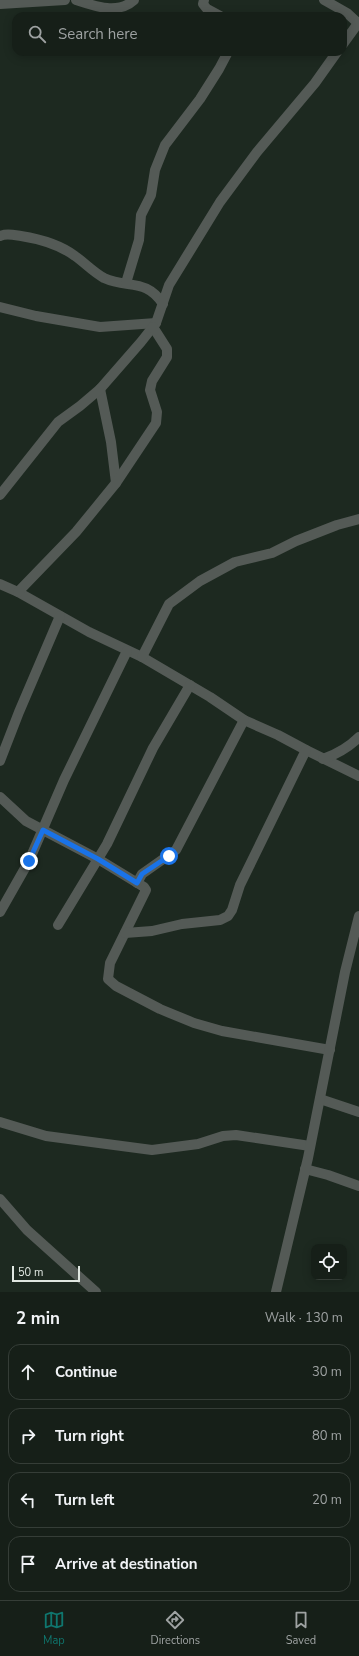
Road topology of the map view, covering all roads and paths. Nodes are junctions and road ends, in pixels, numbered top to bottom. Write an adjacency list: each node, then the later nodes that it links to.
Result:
1 (65, 0): 6 (street)
2 (76, 0): 3 (street)
3 (134, 0)
4 (204, 0): 7 (street)
5 (324, 0): 8 (street)
6 (0, 4)
7 (214, 12)
8 (345, 12)
9 (347, 13): 10 (street)
10 (359, 23): 11 (street)
11 (347, 39)
12 (226, 56): 15 (street)
13 (334, 56): 16 (street)
14 (0, 236): 15 (street)
15 (126, 283): 16 (street)
16 (163, 304): 18 (street)
17 (0, 307): 18 (street)
18 (154, 325): 19 (street); 20 (street)
19 (100, 389): 20 (street); 21 (street)
20 (116, 483): 24 (street)
21 (0, 495)
22 (359, 519): 27 (street)
23 (0, 584): 24 (street)
24 (18, 592): 25 (street)
25 (60, 616): 26 (street); 33 (street)
26 (127, 651): 27 (street); 36 (street)
27 (142, 657): 28 (street)
28 (190, 685): 29 (street); 37 (street)
29 (244, 720): 31 (street); 38 (street)
30 (359, 737): 32 (street)
31 (306, 750): 32 (street); 42 (street)
32 (323, 759): 34 (street)
33 (0, 761)
34 (359, 776)
35 (0, 797): 36 (street)
36 (43, 830): 37 (street); 39 (street)
37 (98, 859): 38 (street); 41 (street)
38 (137, 883): 42 (street)
39 (0, 912)
40 (359, 916): 43 (street)
41 (58, 925)
42 (125, 933): 43 (street)
43 (330, 1050): 44 (street)
44 (320, 1100): 45 (street); 49 (street)
45 (359, 1112)
46 (0, 1122): 47 (street)
47 (14, 1126): 48 (street); 49 (street)
48 (0, 1130)
49 (310, 1146): 50 (street)
50 (305, 1169): 51 (street); 54 (street)
51 (359, 1186)
52 (0, 1199): 53 (street)
53 (96, 1292)
54 (276, 1292)

